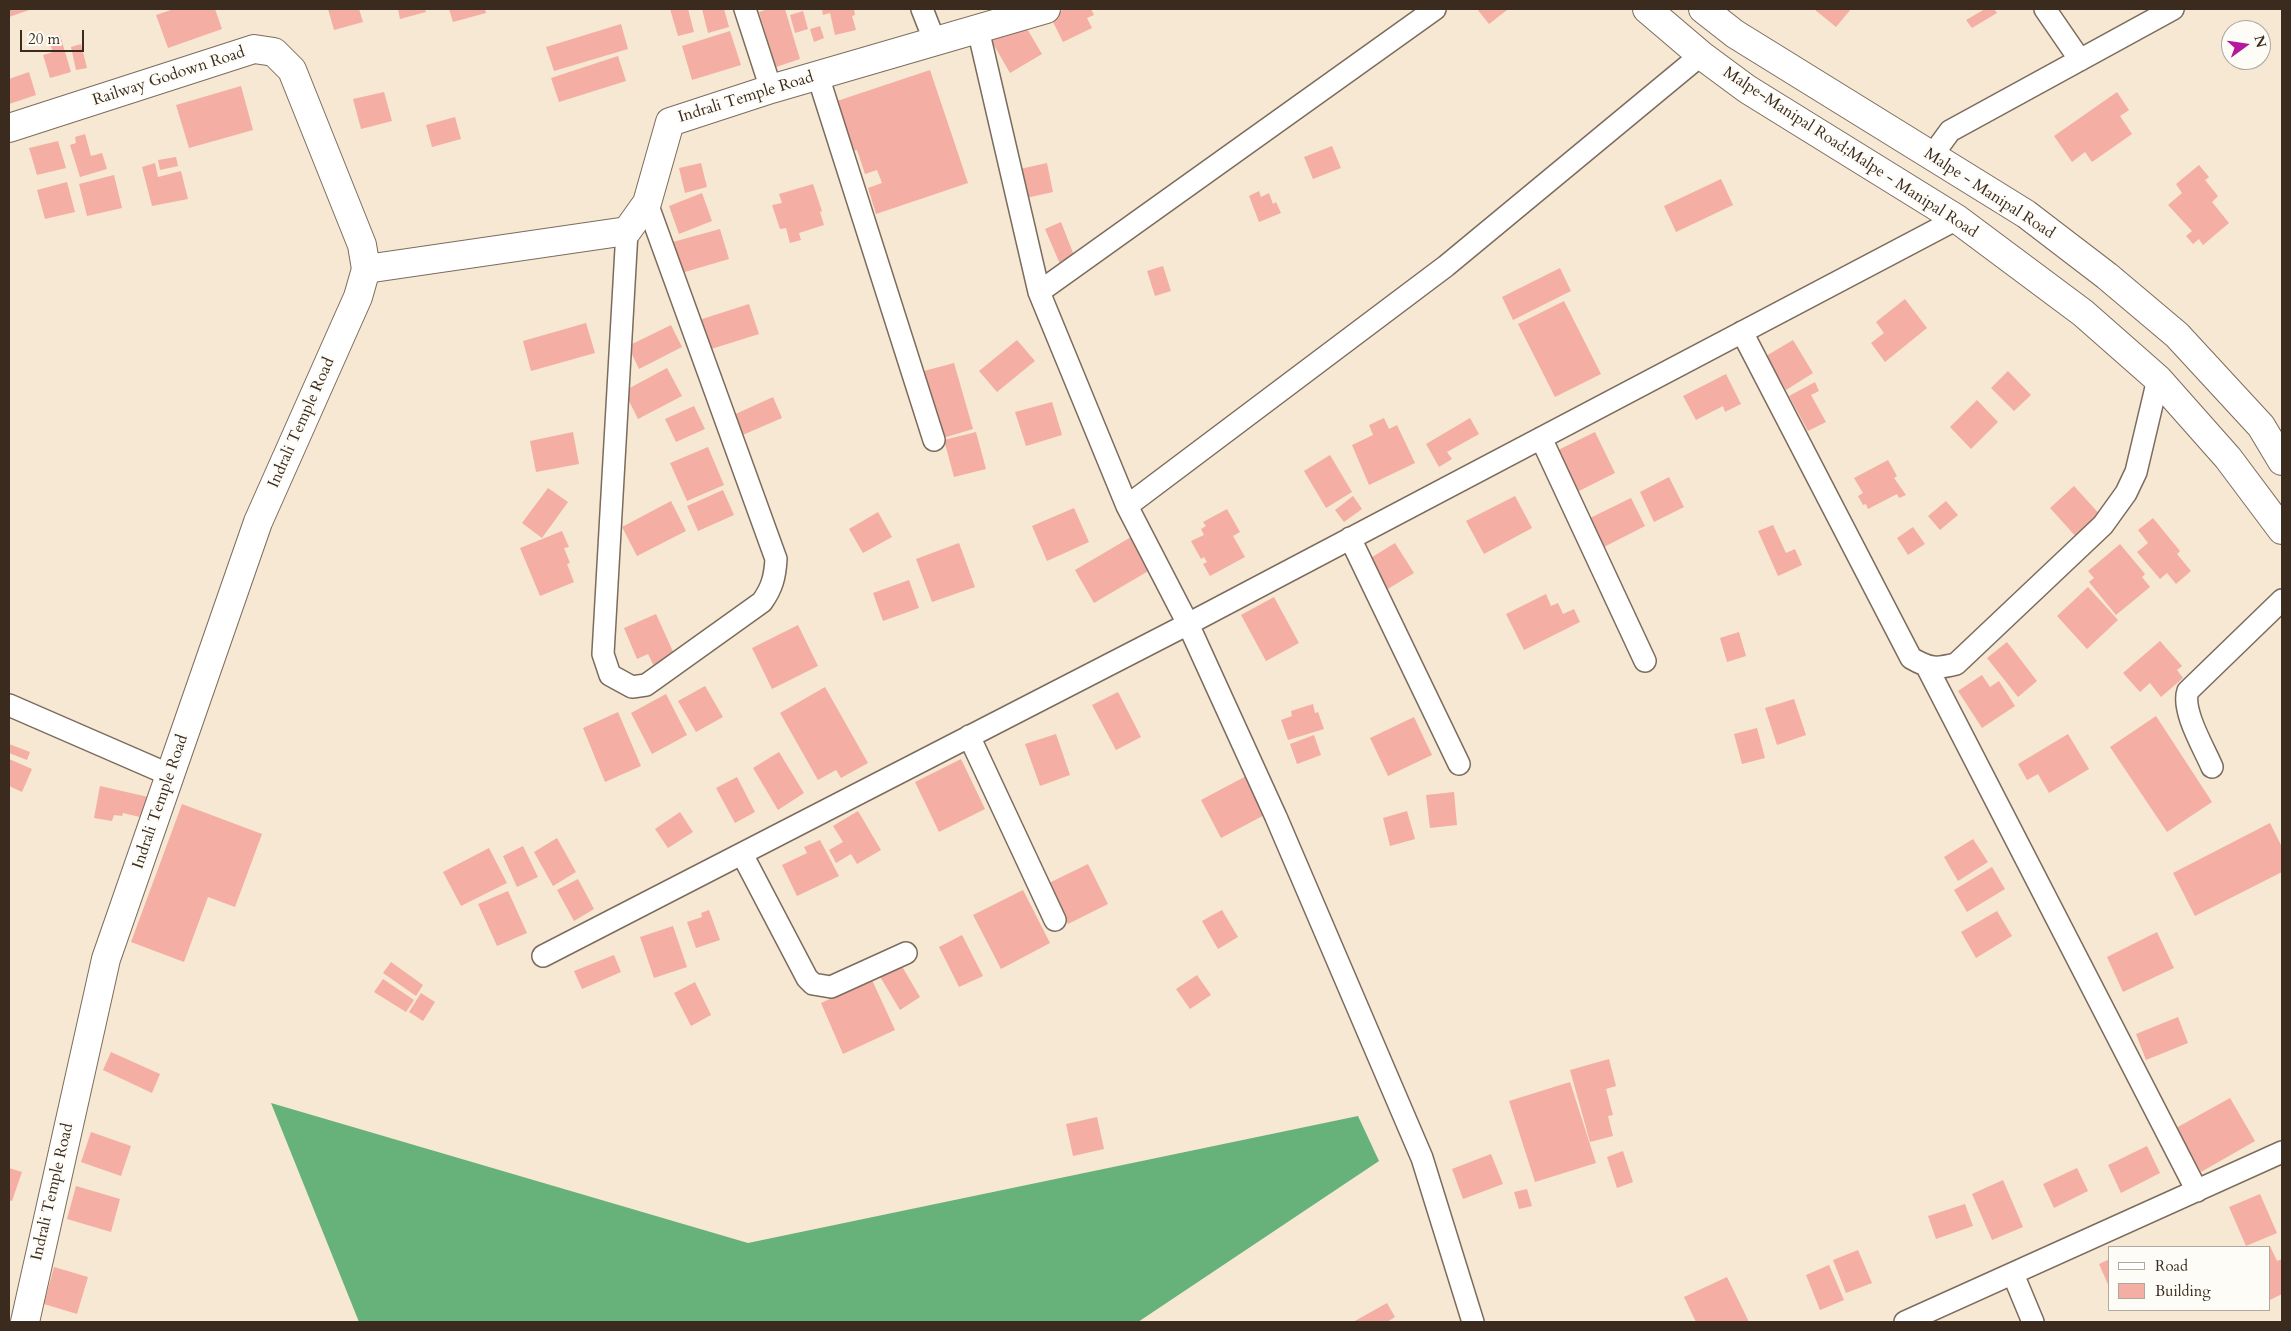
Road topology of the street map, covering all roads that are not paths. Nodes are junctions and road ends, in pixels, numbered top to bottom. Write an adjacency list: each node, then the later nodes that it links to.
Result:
1 (745, 9): 14 (street)
2 (922, 9): 10 (street)
3 (1046, 9): 9 (main road, Indrali Temple Road)
4 (1435, 9): 21 (street)
5 (1647, 9): 11 (main road, Malpe-Manipal Road;Malpe - Manipal Road)
6 (1703, 9): 16 (main road, Malpe - Manipal Road)
7 (2045, 9): 12 (street)
8 (2173, 9): 12 (street)
9 (978, 29): 10 (main road, Indrali Temple Road); 21 (street)
10 (935, 42): 13 (main road, Indrali Temple Road)
11 (1701, 55): 18 (main road, Malpe-Manipal Road;Malpe - Manipal Road); 27 (street)
12 (2080, 60): 16 (street)
13 (818, 76): 14 (main road, Indrali Temple Road); 25 (street)
14 (771, 89): 17 (main road, Indrali Temple Road)
15 (9, 128): 20 (main road, Railway Godown Road)
16 (1931, 157): 26 (main road, Malpe - Manipal Road)
17 (647, 203): 19 (main road, Indrali Temple Road); 19 (street)
18 (1957, 219): 22 (street); 23 (main road, Malpe-Manipal Road;Malpe - Manipal Road)
19 (627, 231): 20 (main road)
20 (366, 269): 38 (main road, Indrali Temple Road)
21 (1039, 292): 27 (street)
22 (1742, 332): 24 (street); 33 (street)
23 (2158, 379): 28 (main road, Malpe-Manipal Road;Malpe - Manipal Road); 33 (street)
24 (1541, 438): 29 (street); 32 (street)
25 (934, 440)
26 (2282, 461)
27 (1127, 506): 31 (street)
28 (2282, 530)
29 (1350, 538): 31 (street); 36 (street)
30 (2282, 600): 37 (street)
31 (1188, 624): 35 (street); 47 (street)
32 (1645, 661)
33 (1927, 667): 44 (street)
34 (9, 705): 38 (street)
35 (969, 736): 39 (street); 40 (street)
36 (1459, 764)
37 (2212, 766)
38 (170, 775): 46 (main road, Indrali Temple Road)
39 (742, 854): 41 (street); 42 (street)
40 (1055, 920)
41 (906, 953)
42 (543, 956)
43 (2282, 1152): 44 (street)
44 (2197, 1191): 45 (street)
45 (2013, 1274): 48 (street); 49 (street)
46 (25, 1322)
47 (1473, 1322)
48 (1904, 1322)
49 (2033, 1322)

